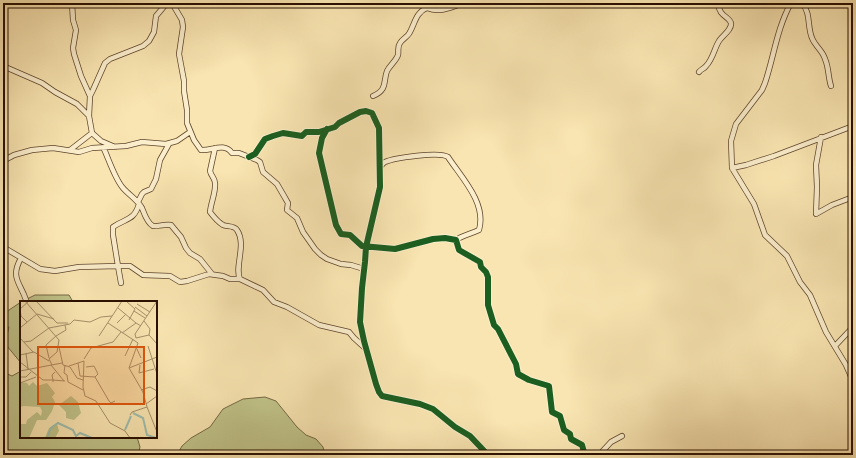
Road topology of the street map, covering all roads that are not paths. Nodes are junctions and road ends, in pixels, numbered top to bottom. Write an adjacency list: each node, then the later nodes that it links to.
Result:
1 (72, 3): 11 (street)
2 (167, 3): 11 (street)
3 (172, 3): 16 (street)
4 (463, 3): 12 (street)
5 (718, 3): 9 (street)
6 (791, 3): 27 (street)
7 (802, 3): 10 (street)
8 (3, 66): 13 (street)
9 (699, 72)
10 (831, 86)
11 (90, 96): 13 (street)
12 (373, 96)
13 (89, 116): 17 (street)
14 (853, 126): 18 (street)
15 (327, 129): 24 (street); 26 (street); 31 (street)
16 (190, 132): 19 (street); 22 (street)
17 (92, 133): 20 (street); 23 (street)
18 (821, 138): 27 (street); 28 (street)
19 (169, 144): 20 (street); 29 (street)
20 (115, 147): 21 (street)
21 (104, 148): 23 (street); 29 (street)
22 (215, 148): 24 (street); 37 (street)
23 (70, 150): 25 (street)
24 (249, 157): 35 (street)
25 (3, 161)
26 (380, 166): 30 (street); 31 (street)
27 (732, 168): 41 (street)
28 (853, 197)
29 (138, 203): 34 (street); 36 (street)
30 (456, 240): 31 (street); 46 (street)
31 (366, 247): 35 (street)
32 (3, 248): 33 (street)
33 (21, 258): 34 (street); 39 (street)
34 (118, 266): 36 (street); 38 (street)
35 (364, 269): 42 (street)
36 (212, 274): 37 (street)
37 (240, 279): 42 (street)
38 (122, 283)
39 (26, 300)
40 (853, 327): 41 (street)
41 (835, 346): 43 (street)
42 (366, 349): 45 (street)
43 (853, 381)
44 (622, 436): 47 (street)
45 (488, 455)
46 (590, 455)
47 (599, 455)

